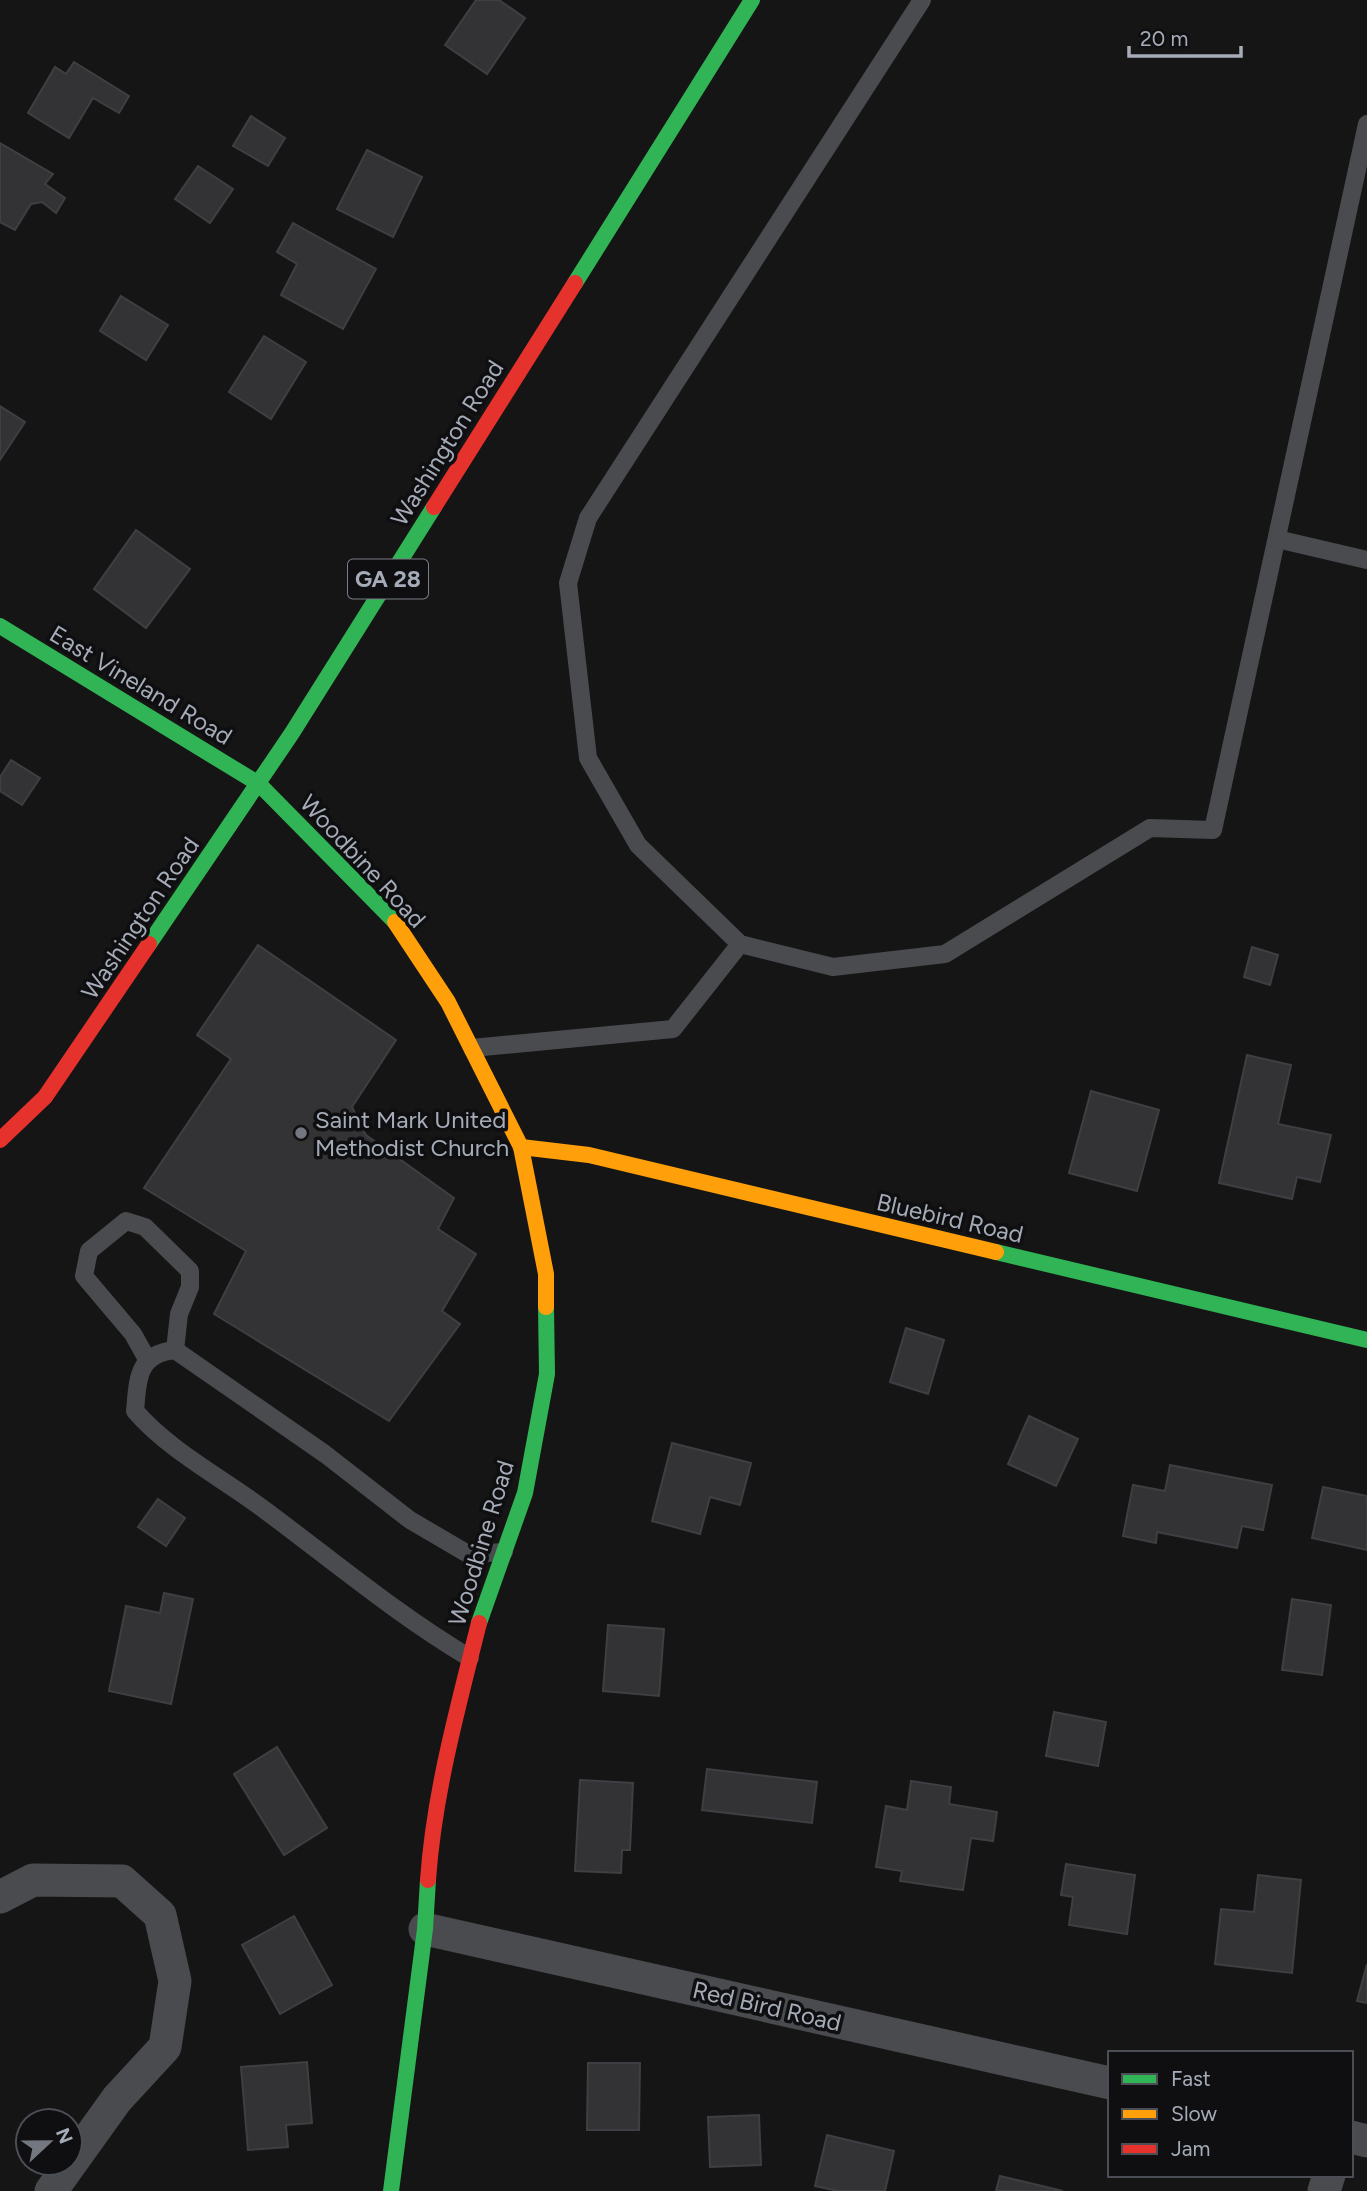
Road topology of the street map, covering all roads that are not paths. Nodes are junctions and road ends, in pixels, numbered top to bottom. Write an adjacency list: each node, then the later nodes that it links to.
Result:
1 (752, 0): 7 (street, Washington Road / GA 28)
2 (922, 0): 8 (lane)
3 (1367, 124): 4 (lane)
4 (1277, 539): 5 (lane); 8 (lane)
5 (1367, 560)
6 (0, 626): 7 (street, East Vineland Road)
7 (259, 784): 9 (street, Woodbine Road); 10 (street, Washington Road / GA 28)
8 (740, 944): 9 (lane)
9 (472, 1048): 11 (street, Woodbine Road)
10 (0, 1140)
11 (521, 1147): 12 (street, Bluebird Road); 15 (street, Woodbine Road)
12 (1367, 1340)
13 (175, 1350): 14 (lane); 14 (lane); 15 (lane)
14 (148, 1359): 16 (lane)
15 (503, 1552): 16 (street, Woodbine Road)
16 (470, 1658): 18 (street, Woodbine Road)
17 (0, 1898): 20 (street)
18 (425, 1930): 19 (street, Red Bird Road); 21 (street, Woodbine Road)
19 (1108, 2083)
20 (51, 2191)
21 (391, 2191)

